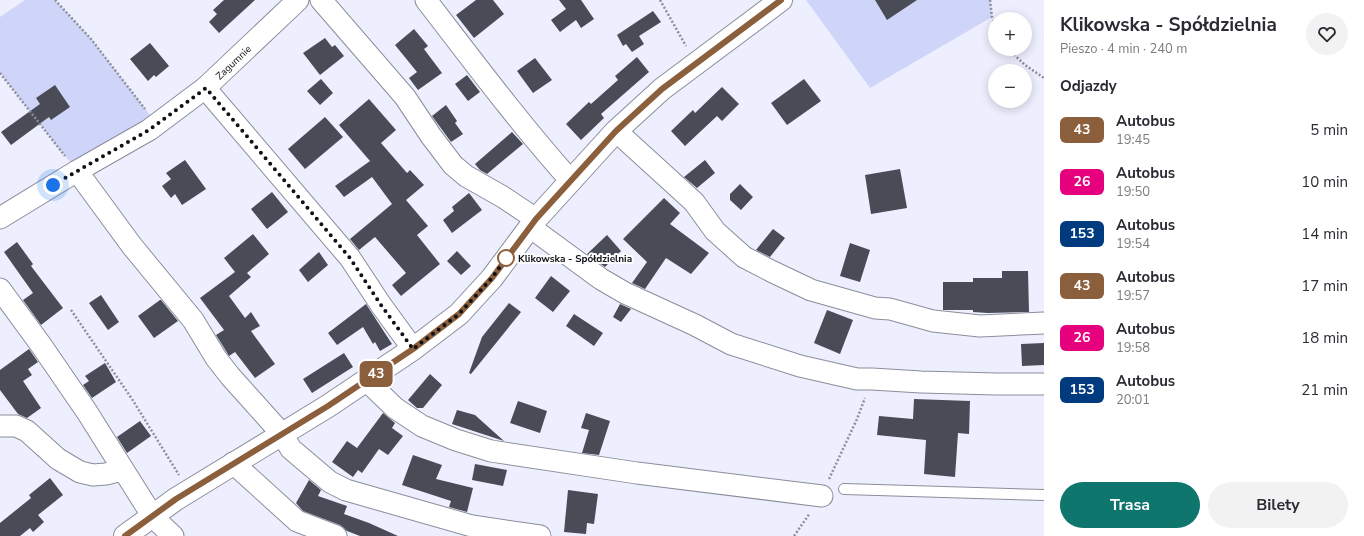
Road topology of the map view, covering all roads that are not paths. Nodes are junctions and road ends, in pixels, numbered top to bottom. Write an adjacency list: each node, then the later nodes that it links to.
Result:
1 (298, 0): 5 (street, Zagumnie)
2 (321, 0): 10 (street)
3 (426, 0): 8 (street)
4 (781, 0): 6 (street)
5 (206, 88): 7 (street, Zagumnie); 13 (street)
6 (616, 131): 8 (street); 12 (street)
7 (77, 171): 9 (street, Zagumnie); 17 (street)
8 (571, 181): 10 (street)
9 (0, 218)
10 (533, 223): 13 (street); 15 (street)
11 (0, 290): 19 (street)
12 (1044, 323)
13 (413, 349): 14 (street)
14 (366, 380): 17 (street); 22 (street)
15 (1044, 384)
16 (0, 426): 19 (street)
17 (282, 434): 18 (street); 27 (street)
18 (233, 463): 23 (street); 26 (street)
19 (122, 470): 23 (street)
20 (844, 489): 21 (lane)
21 (1044, 495)
22 (822, 496)
23 (152, 517): 24 (street); 25 (street)
24 (125, 536)
25 (173, 536)
26 (336, 536)
27 (540, 536)

